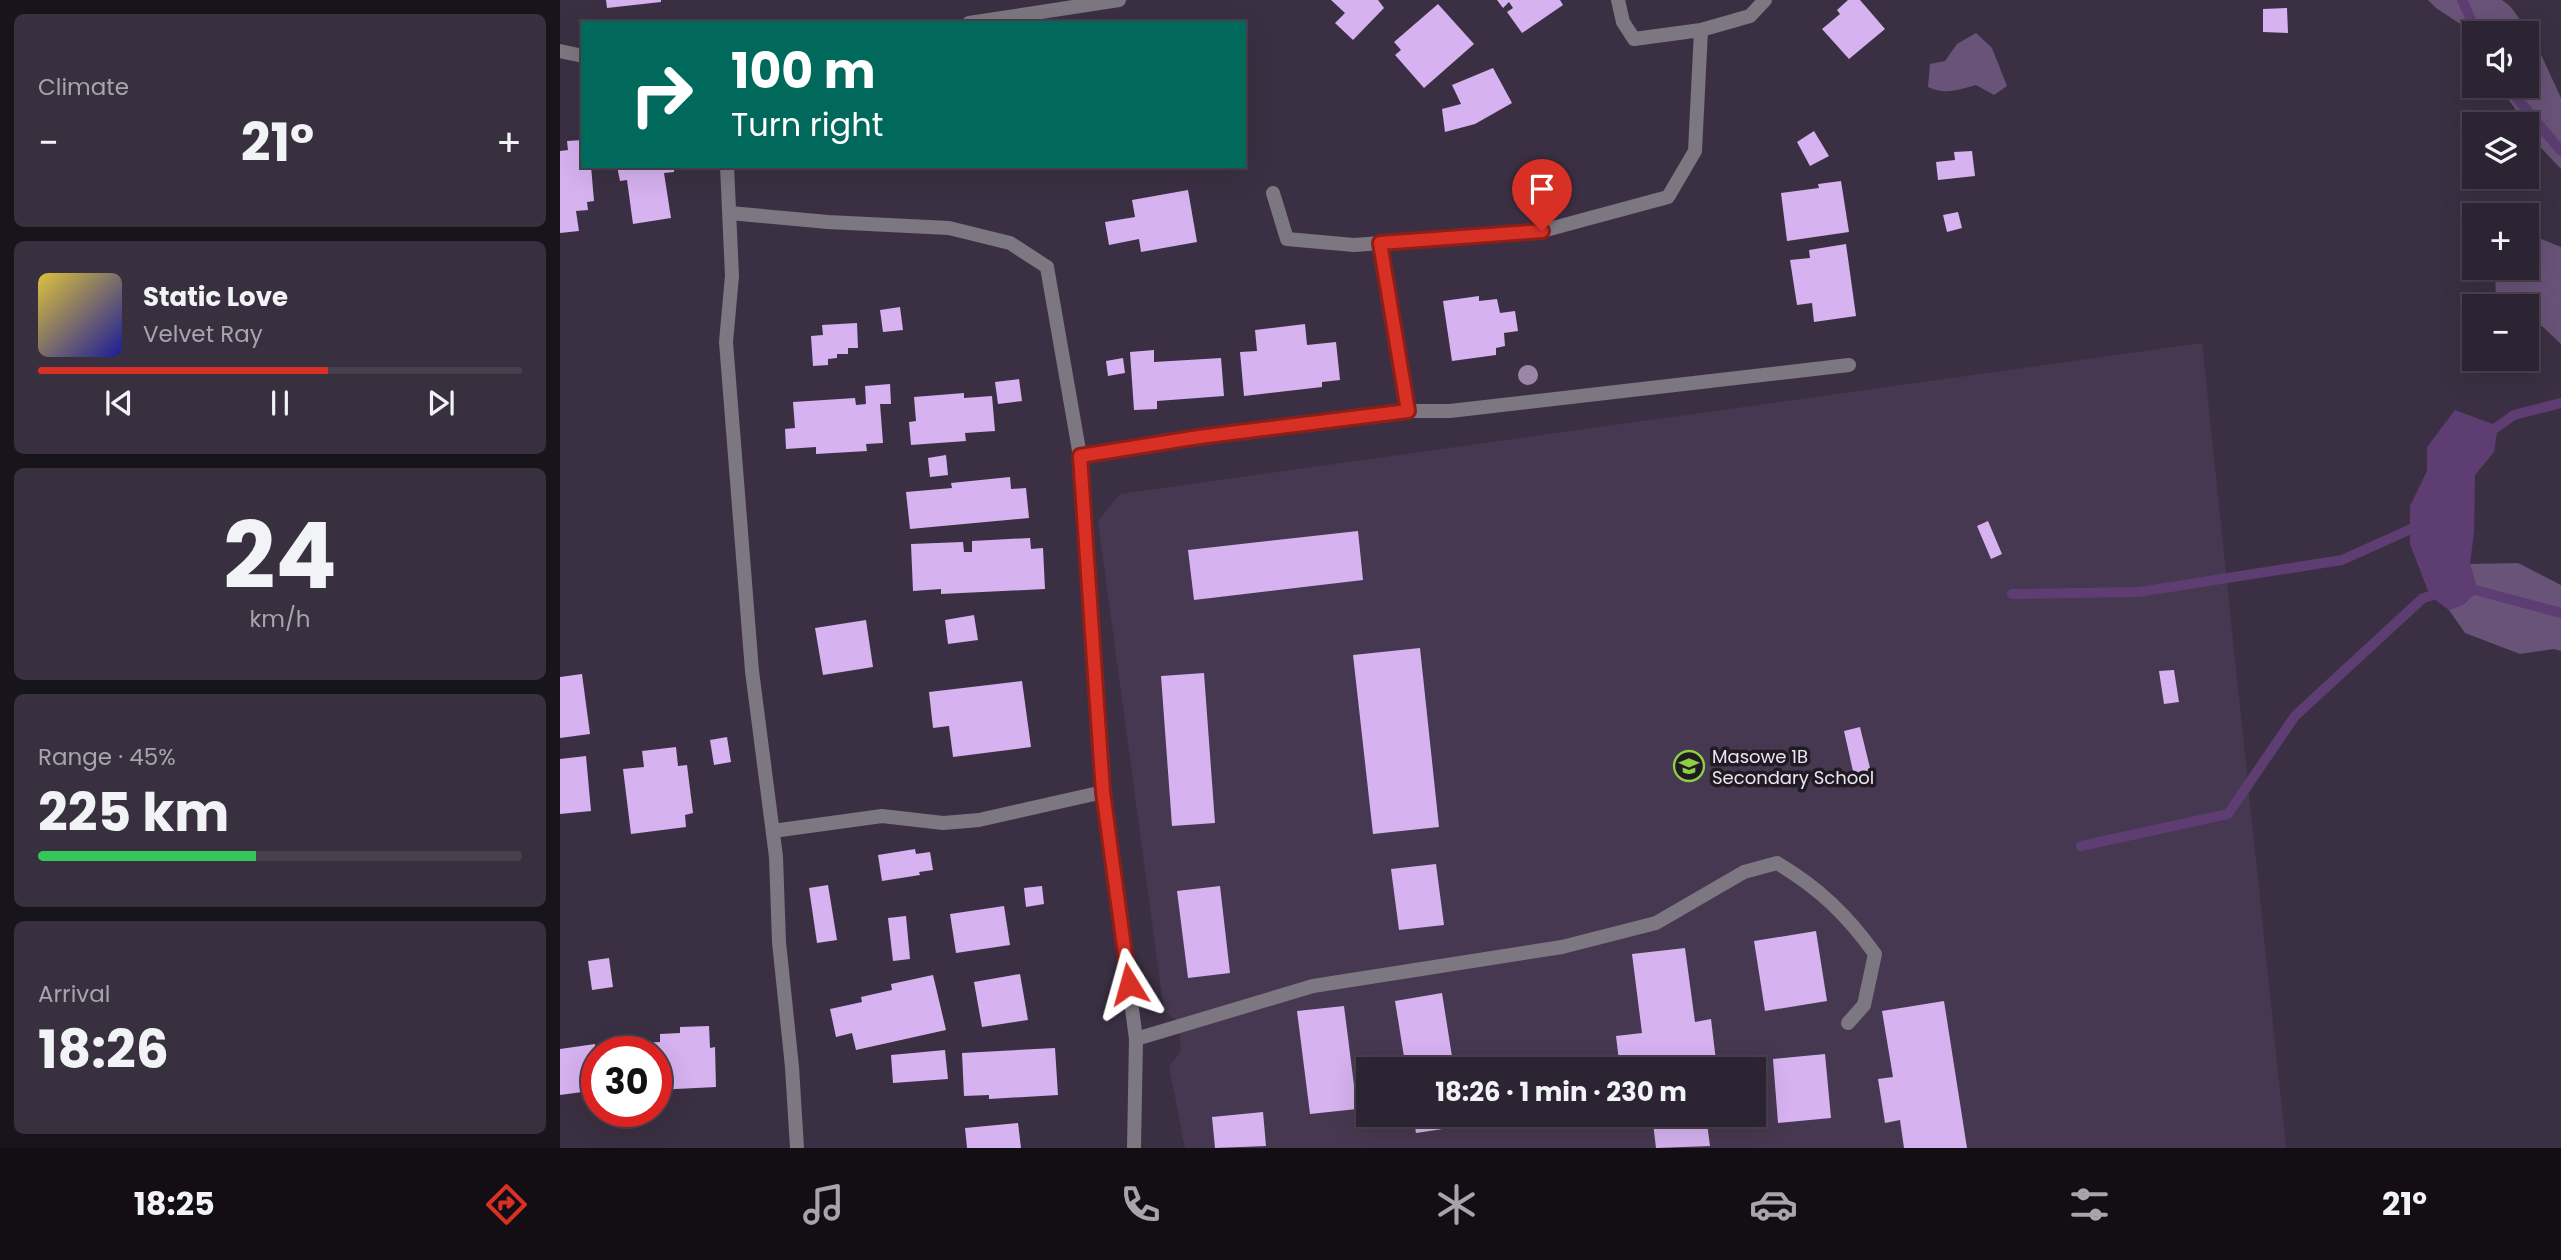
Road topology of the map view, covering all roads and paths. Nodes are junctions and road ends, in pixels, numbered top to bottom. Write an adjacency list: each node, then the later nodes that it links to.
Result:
1 (1119, 0): 4 (street)
2 (1618, 0): 5 (street)
3 (1765, 0): 5 (street)
4 (982, 21)
5 (1701, 30): 11 (street)
6 (560, 51): 7 (street)
7 (581, 56)
8 (727, 168): 10 (street)
9 (1273, 193): 11 (street)
10 (730, 213): 14 (street); 16 (street)
11 (1380, 243): 13 (street)
12 (1849, 365): 13 (street)
13 (1408, 411): 14 (street)
14 (1080, 456): 15 (street)
15 (1103, 792): 16 (street); 18 (street)
16 (773, 831): 19 (street)
17 (1849, 1023): 18 (street)
18 (1136, 1038): 20 (street)
19 (797, 1148)
20 (1133, 1148)

